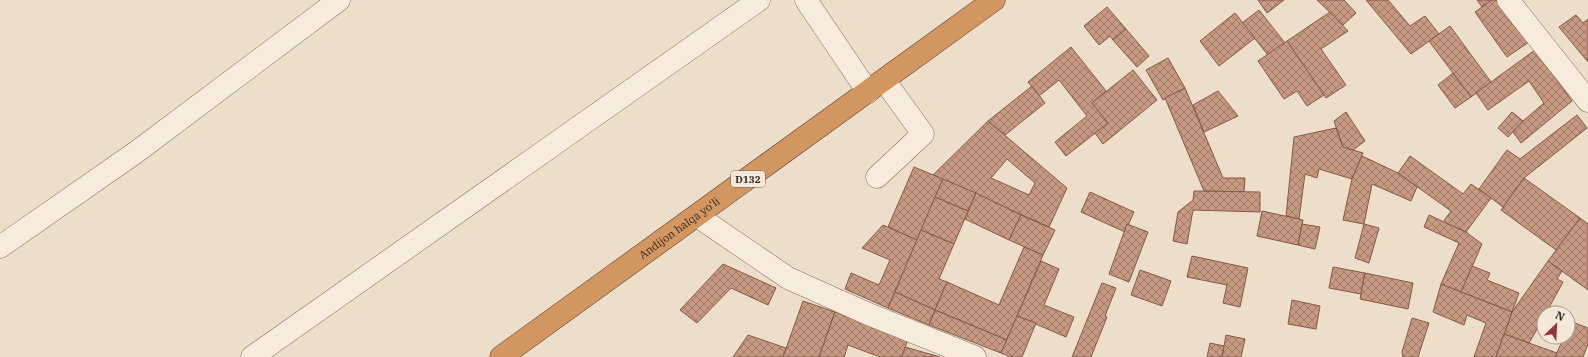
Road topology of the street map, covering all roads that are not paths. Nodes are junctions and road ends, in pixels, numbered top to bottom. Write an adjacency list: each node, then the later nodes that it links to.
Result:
1 (339, 0): 10 (street)
2 (759, 0): 11 (street)
3 (806, 0): 6 (street)
4 (994, 0): 6 (highway, Andijon halqa yo‘li / D132)
5 (1508, 0): 7 (street)
6 (876, 86): 8 (street); 9 (highway, Andijon halqa yo‘li / D132)
7 (1588, 101)
8 (877, 177)
9 (697, 216): 12 (highway, Andijon halqa yo‘li / D132); 13 (street)
10 (0, 247)
11 (252, 357)
12 (502, 357)
13 (975, 357)

